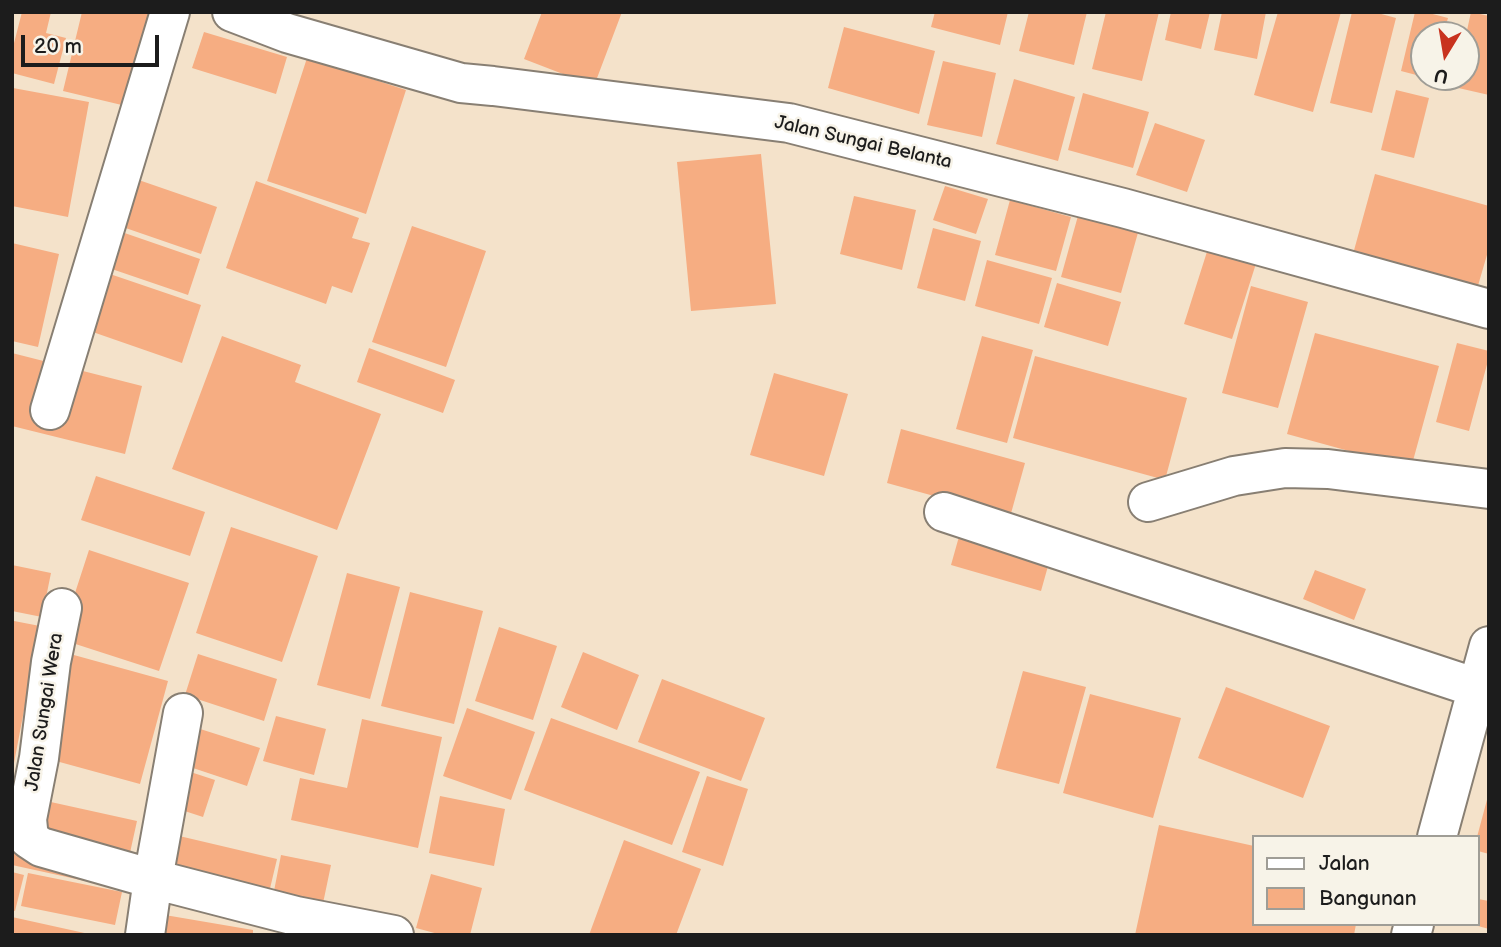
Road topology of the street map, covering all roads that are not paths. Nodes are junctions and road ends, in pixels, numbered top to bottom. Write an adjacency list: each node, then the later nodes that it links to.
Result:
1 (170, 12): 4 (street)
2 (232, 12): 3 (street, Jalan Sungai Belanta)
3 (1489, 309)
4 (50, 410)
5 (1489, 489): 6 (street)
6 (1148, 502)
7 (944, 512): 10 (street)
8 (62, 608): 13 (street, Jalan Sungai Wera)
9 (1489, 646): 10 (street)
10 (1477, 688): 12 (street)
11 (183, 713): 13 (street)
12 (1438, 835)
13 (153, 879): 14 (street); 15 (street)
14 (145, 935)
15 (394, 935)

